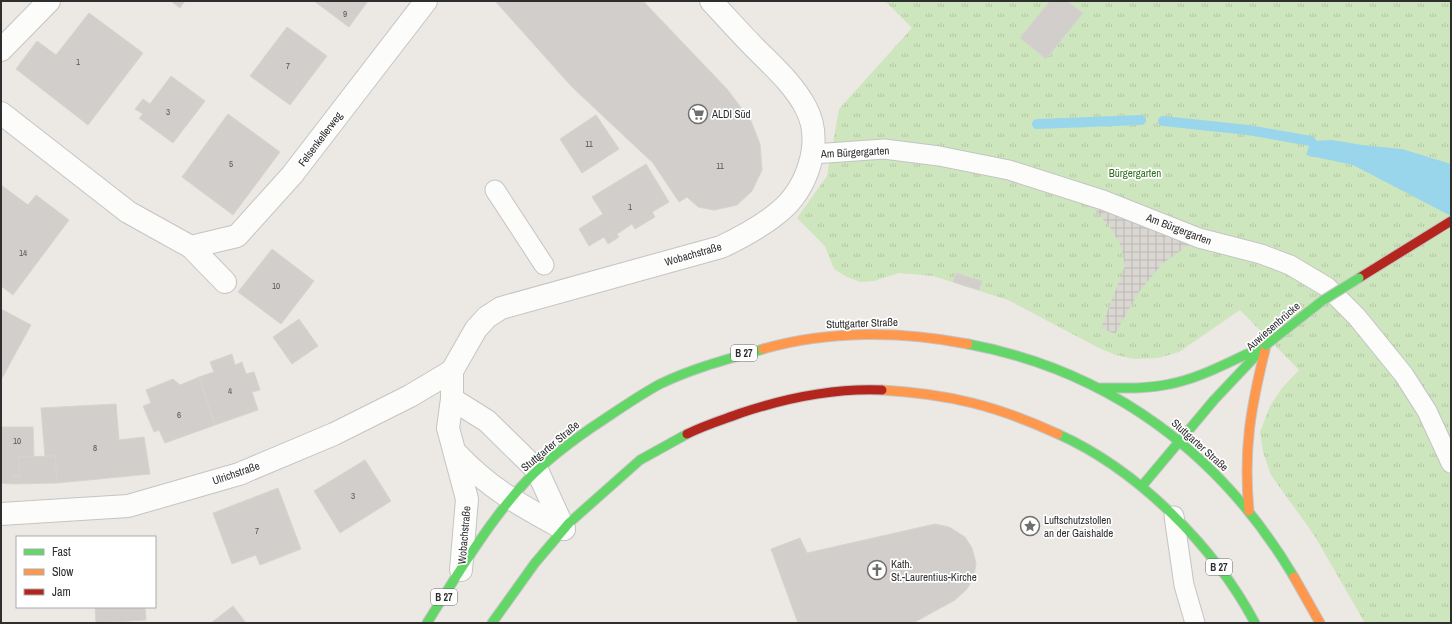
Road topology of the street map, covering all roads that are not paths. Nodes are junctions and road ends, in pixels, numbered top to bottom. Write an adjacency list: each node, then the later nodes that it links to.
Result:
1 (49, 1): 4 (street)
2 (426, 1): 9 (street, Felsenkellerweg)
3 (710, 1): 6 (street, Wobachstraße)
4 (1, 50)
5 (1, 113): 9 (street)
6 (813, 154): 13 (street, Wobachstraße); 18 (lane, Am Bürgergarten)
7 (495, 190): 10 (lane)
8 (1451, 222): 12 (main road, Auwiesenbrücke, bridge)
9 (191, 248): 11 (street)
10 (544, 265)
11 (225, 282)
12 (1266, 345): 14 (main road); 16 (main road, Auwiesenbrücke); 22 (main road)
13 (452, 371): 15 (street, Wobachstraße); 23 (street, Ulrichstraße)
14 (1100, 388): 16 (main road, Stuttgarter Straße / B 27); 19 (main road, Stuttgarter Straße / B 27)
15 (452, 398): 17 (street, Wobachstraße); 19 (street)
16 (1179, 440): 20 (main road, Auwiesenbrücke); 22 (main road, Stuttgarter Straße / B 27)
17 (456, 452): 21 (street, Wobachstraße); 26 (street, Wobachstraße)
18 (1451, 464)
19 (537, 470): 21 (main road, Stuttgarter Straße / B 27); 25 (street)
20 (1142, 486): 24 (main road, B 27); 25 (main road, B 27)
21 (509, 499): 25 (street, Wobachstraße); 26 (main road, Stuttgarter Straße / B 27)
22 (1249, 511): 31 (main road, Stuttgarter Straße / B 27)
23 (1, 514)
24 (1174, 516): 29 (lane); 30 (main road, B 27)
25 (564, 529): 28 (main road, B 27)
26 (461, 570): 27 (main road, Stuttgarter Straße / B 27)
27 (427, 623)
28 (492, 623)
29 (1195, 623)
30 (1255, 623)
31 (1320, 623)

